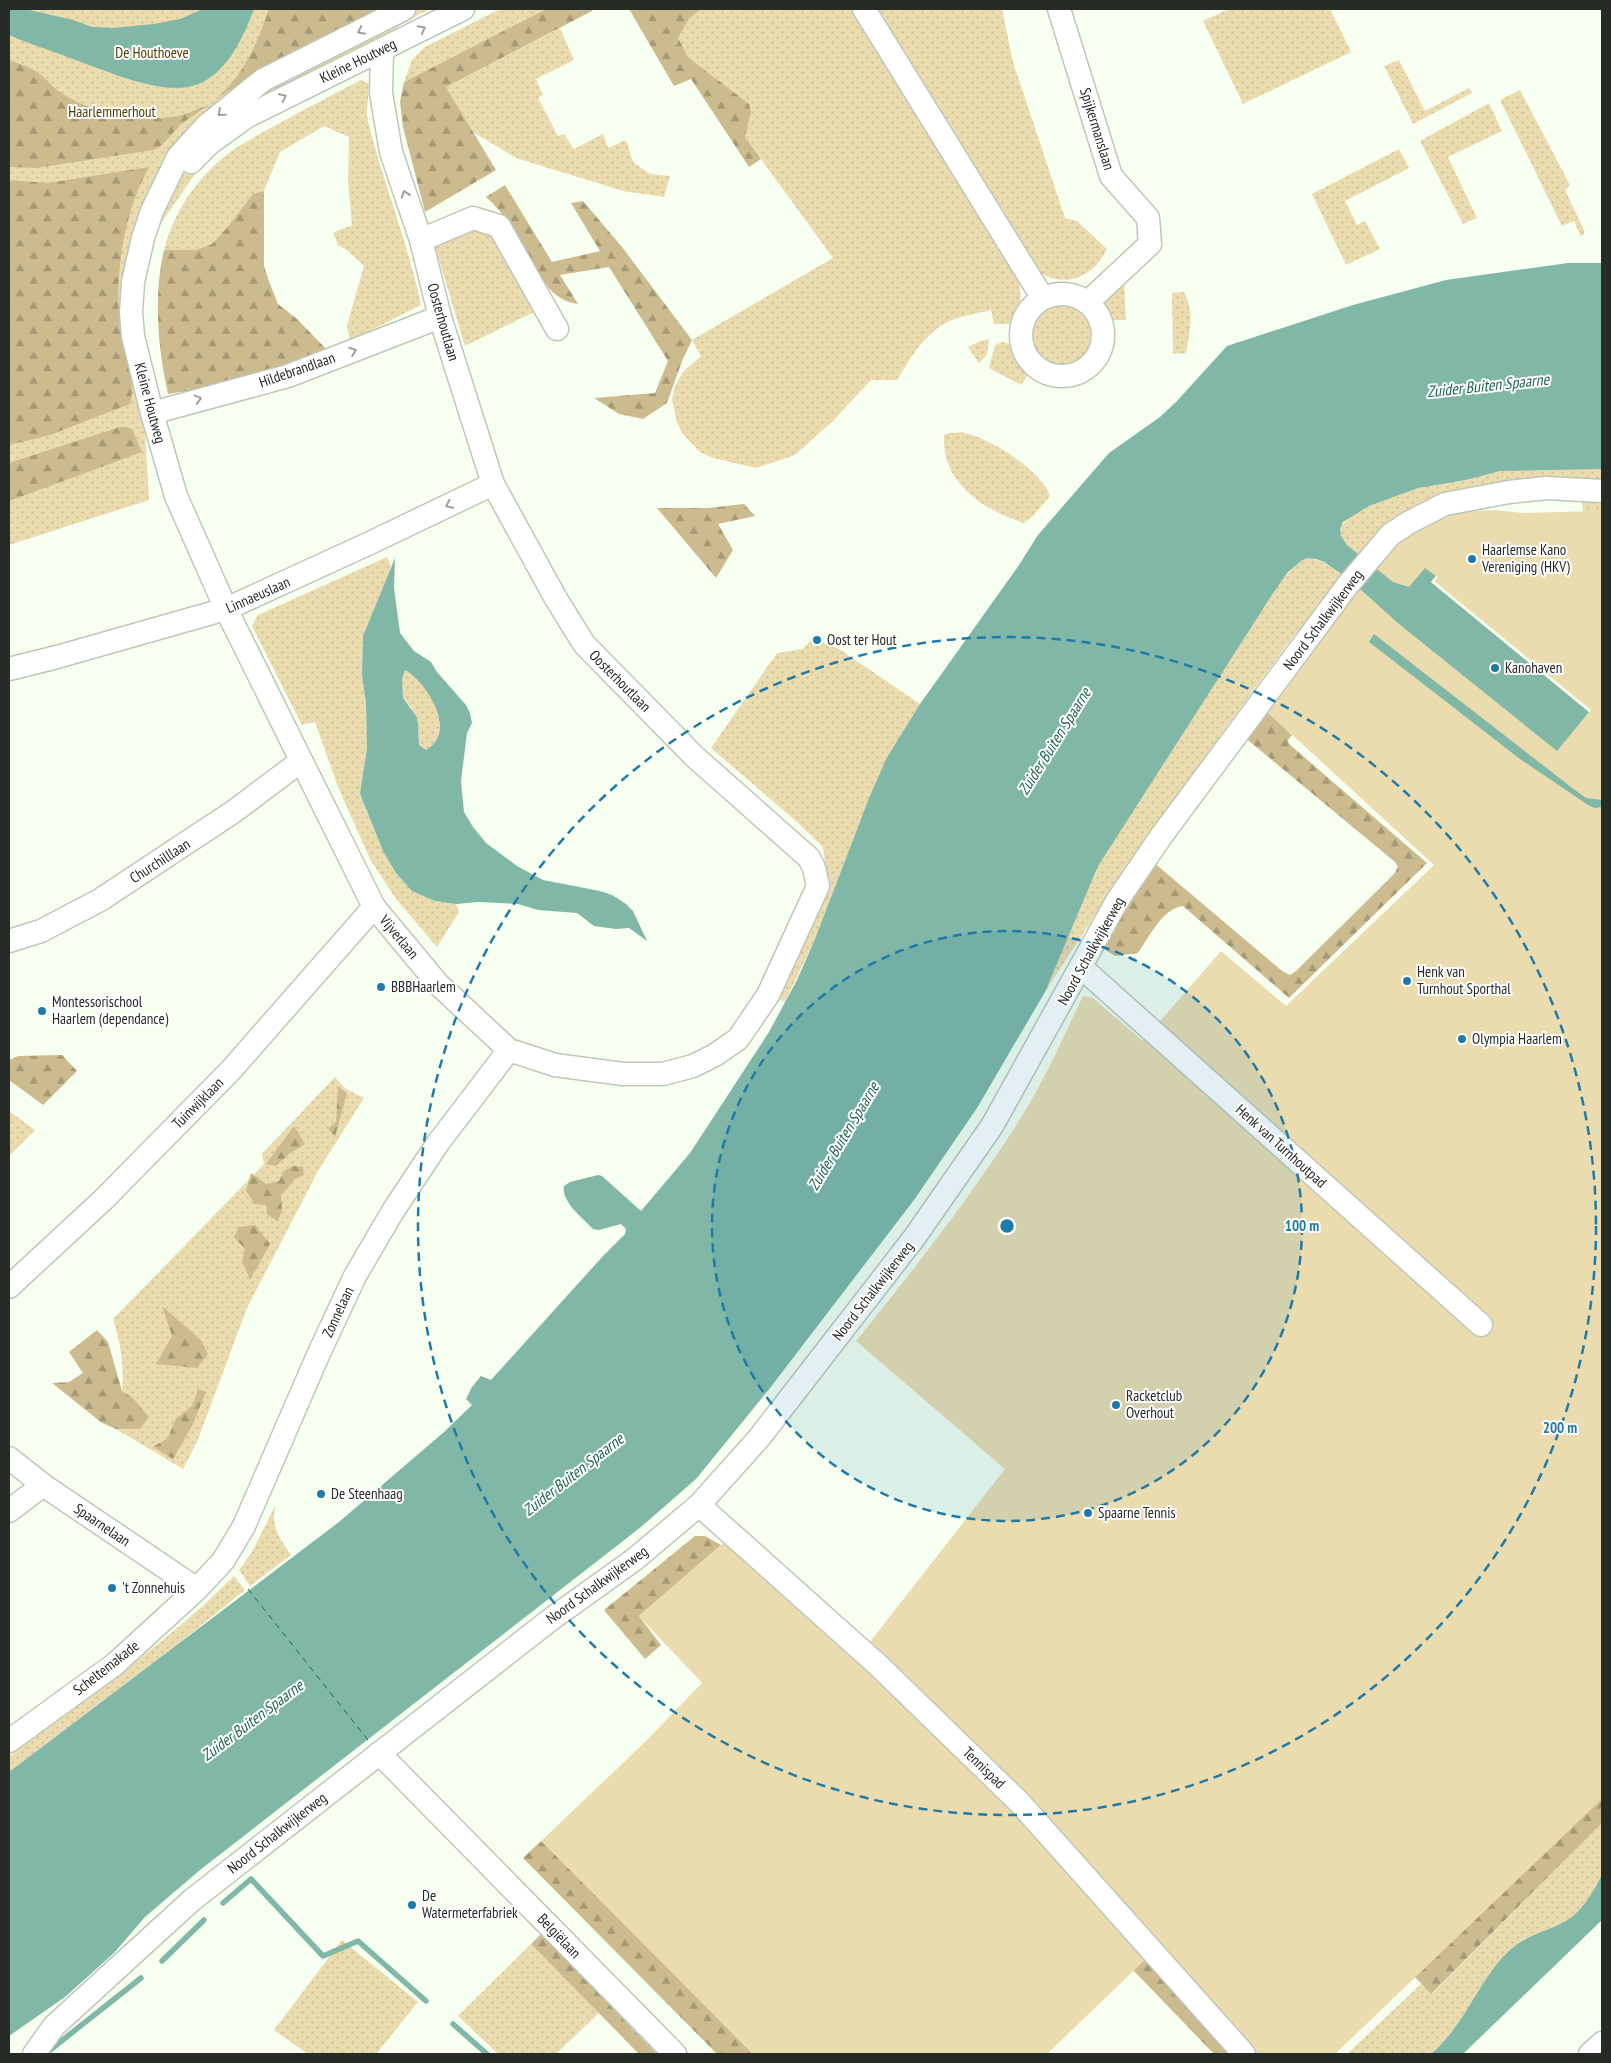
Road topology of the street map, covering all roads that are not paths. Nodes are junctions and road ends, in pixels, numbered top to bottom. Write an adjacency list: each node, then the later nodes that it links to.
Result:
1 (404, 9): 6 (street, Kleine Houtweg, one-way to 6)
2 (463, 9): 5 (street, Kleine Houtweg, one-way to 2)
3 (864, 9): 8 (street)
4 (1059, 9): 9 (street, Spijkermanslaan)
5 (382, 50): 6 (street, Kleine Houtweg, one-way to 5); 7 (street, Oosterhoutlaan, one-way to 5)
6 (162, 190): 12 (street, Kleine Houtweg)
7 (421, 240): 10 (street, Oosterhoutlaan); 11 (street)
8 (1042, 297): 9 (street); 9 (street)
9 (1088, 302)
10 (440, 318): 12 (street, Hildebrandlaan, one-way to 10); 13 (street, Oosterhoutlaan)
11 (557, 329)
12 (152, 413): 15 (street, Kleine Houtweg)
13 (493, 484): 15 (street, Linnaeuslaan, one-way to 15); 22 (street, Oosterhoutlaan)
14 (1602, 491): 20 (street, Noord Schalkwijkerweg)
15 (226, 609): 16 (street, Linnaeuslaan); 17 (street, Vijverlaan)
16 (9, 668)
17 (301, 761): 18 (street, Vijverlaan); 19 (street, Churchilllaan)
18 (374, 907): 21 (street, Vijverlaan); 23 (street, Tuinwijklaan)
19 (9, 941)
20 (1081, 967): 24 (street, Henk van Turnhoutpad); 27 (street, Noord Schalkwijkerweg)
21 (508, 1050): 22 (street, Vijverlaan); 29 (street, Zonnelaan)
22 (715, 1055)
23 (9, 1287)
24 (1480, 1325)
25 (9, 1458): 26 (street, Spaarnelaan)
26 (43, 1485): 28 (street); 29 (street, Spaarnelaan)
27 (699, 1505): 31 (street, Noord Schalkwijkerweg); 35 (street, Tennispad)
28 (9, 1511)
29 (197, 1589): 30 (street, Scheltemakade)
30 (9, 1740)
31 (379, 1753): 33 (street, Noord Schalkwijkerweg); 34 (street, Belgiëlaan)
32 (1602, 2043): 36 (street)
33 (34, 2054)
34 (675, 2054)
35 (1244, 2054)
36 (1590, 2054)

